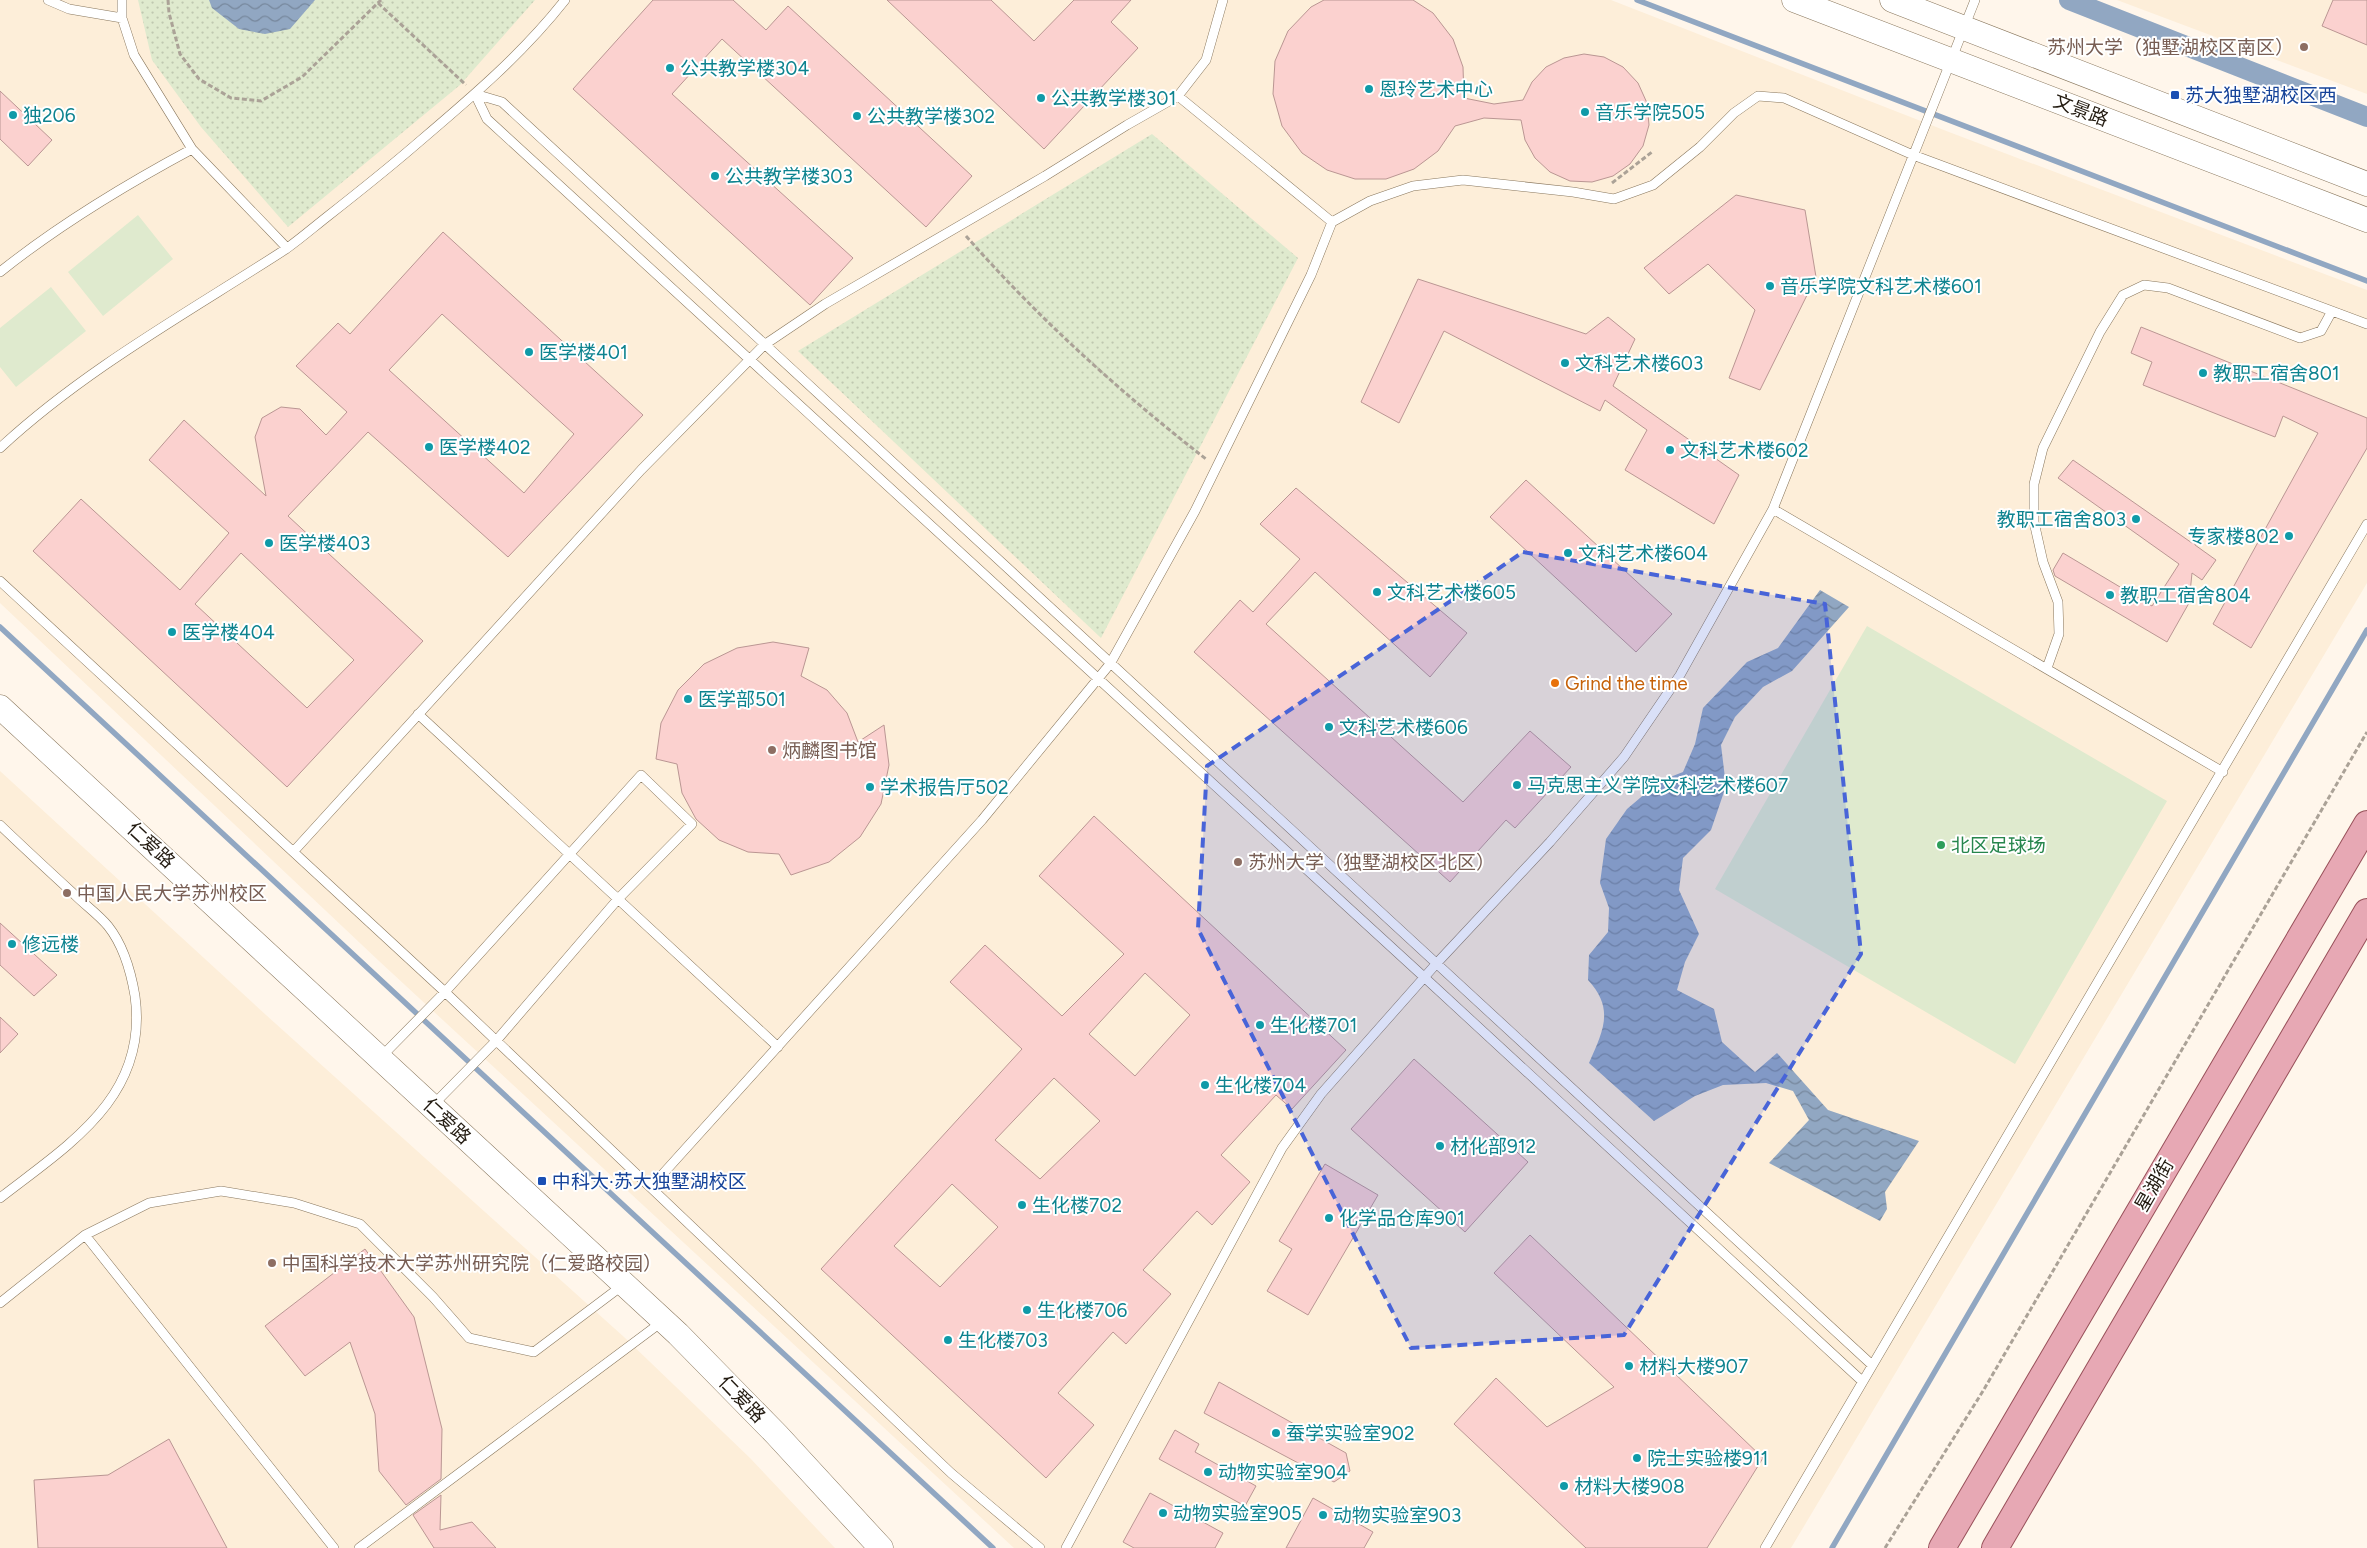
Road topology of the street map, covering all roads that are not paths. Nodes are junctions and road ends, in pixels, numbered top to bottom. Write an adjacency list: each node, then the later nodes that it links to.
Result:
1 (48, 0): 8 (lane)
2 (122, 0): 8 (lane)
3 (565, 0): 11 (lane)
4 (1223, 0): 12 (lane)
5 (1794, 0): 10 (main road, 文景路)
6 (1892, 0): 9 (main road, 文景路)
7 (1975, 0): 9 (lane)
8 (122, 18): 13 (lane)
9 (1963, 27): 10 (lane); 15 (main road, 文景路)
10 (1951, 59): 14 (lane); 16 (main road, 文景路)
11 (475, 94): 18 (lane); 22 (lane); 23 (lane)
12 (1178, 96): 17 (lane); 22 (lane)
13 (192, 149): 18 (lane); 19 (lane)
14 (1913, 155): 17 (lane); 20 (lane); 25 (lane)
15 (2367, 184)
16 (2367, 220)
17 (1332, 222): 28 (lane)
18 (287, 248): 24 (lane)
19 (0, 272)
20 (2332, 311): 21 (lane); 29 (lane)
21 (2367, 324)
22 (764, 345): 23 (lane); 28 (lane)
23 (750, 359): 30 (lane); 32 (lane)
24 (0, 448)
25 (1773, 509): 29 (lane); 40 (lane)
26 (2367, 524): 33 (lane)
27 (0, 581): 36 (lane)
28 (1110, 664): 30 (lane); 40 (lane)
29 (2047, 668): 33 (lane)
30 (1098, 679): 41 (lane); 44 (lane)
31 (0, 707): 45 (main road, 仁爱路)
32 (418, 714): 36 (lane); 37 (lane)
33 (2223, 772): 53 (lane)
34 (2367, 824): 61 (main road, 星湖街)
35 (0, 826): 48 (lane)
36 (294, 851): 42 (lane)
37 (570, 855): 38 (lane); 38 (lane); 42 (lane)
38 (618, 899): 43 (lane); 44 (lane)
39 (2367, 912): 62 (main road)
40 (1436, 964): 41 (lane); 53 (lane)
41 (1424, 977): 54 (lane); 59 (lane)
42 (445, 992): 43 (lane); 45 (lane)
43 (496, 1040): 46 (lane); 47 (lane)
44 (778, 1047): 47 (lane)
45 (380, 1058): 46 (main road, 仁爱路)
46 (431, 1106): 50 (main road, 仁爱路)
47 (651, 1188): 58 (lane)
48 (0, 1198)
49 (85, 1235): 50 (lane); 51 (lane); 55 (lane)
50 (624, 1284): 52 (main road, 仁爱路)
51 (0, 1304)
52 (663, 1321): 56 (lane); 57 (main road, 仁爱路)
53 (1870, 1364): 54 (lane)
54 (1862, 1381): 60 (lane)
55 (334, 1548)
56 (359, 1548)
57 (881, 1548)
58 (1040, 1548)
59 (1066, 1548)
60 (1765, 1548)
61 (1942, 1548)
62 (1996, 1548)

